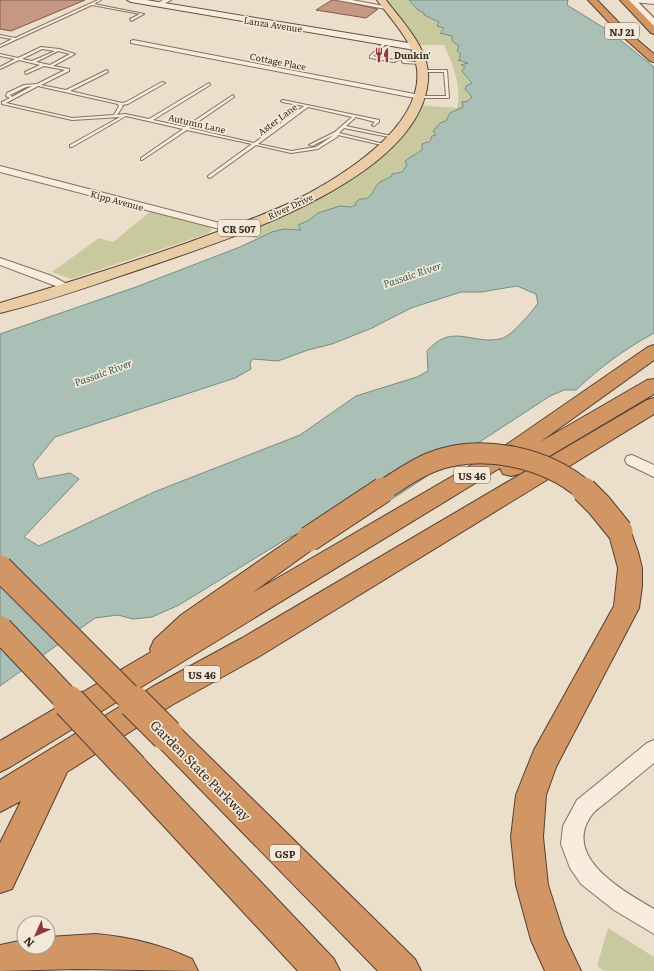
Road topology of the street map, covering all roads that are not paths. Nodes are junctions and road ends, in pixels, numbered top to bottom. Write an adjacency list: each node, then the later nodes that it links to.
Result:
1 (100, 0): 10 (lane)
2 (132, 0): 12 (street, Lanza Avenue)
3 (168, 0): 12 (street)
4 (340, 0): 11 (street)
5 (592, 0): 25 (highway, NJ 21)
6 (602, 0): 21 (highway, NJ 21)
7 (624, 0): 15 (highway)
8 (631, 0): 9 (street); 14 (street)
9 (654, 2)
10 (91, 4): 13 (lane); 17 (lane)
11 (383, 4): 27 (main road)
12 (158, 5): 19 (street, Lanza Avenue)
13 (131, 20)
14 (654, 23)
15 (654, 31)
16 (0, 36): 17 (lane)
17 (15, 39): 20 (lane)
18 (132, 42): 39 (street, Cottage Place)
19 (386, 42): 24 (lane); 27 (street, Lanza Avenue)
20 (0, 46)
21 (654, 49)
22 (59, 50): 26 (lane); 28 (lane); 30 (lane)
23 (0, 56): 26 (lane)
24 (403, 56): 27 (lane); 27 (lane)
25 (654, 58)
26 (18, 59): 28 (lane); 31 (lane)
27 (419, 59): 39 (main road, River Drive / CR 507); 39 (lane)
28 (34, 62): 29 (lane)
29 (44, 65): 30 (lane); 33 (lane)
30 (50, 66): 36 (lane)
31 (0, 68)
32 (107, 72): 37 (lane)
33 (26, 73)
34 (163, 83): 41 (lane)
35 (209, 84): 48 (lane)
36 (38, 85): 37 (lane); 45 (lane, Autumn Lane)
37 (67, 91): 41 (lane)
38 (233, 96): 51 (lane)
39 (420, 97): 53 (main road, River Drive / CR 507)
40 (283, 101): 42 (lane)
41 (120, 104): 43 (lane)
42 (307, 106): 46 (lane); 54 (lane, Aster Lane)
43 (114, 114): 44 (lane, Autumn Lane); 45 (lane, Autumn Lane)
44 (125, 115): 48 (lane, Autumn Lane); 55 (lane)
45 (58, 116): 47 (lane)
46 (355, 116): 49 (lane); 50 (lane, Autumn Lane)
47 (50, 120)
48 (150, 120): 51 (lane, Autumn Lane)
49 (374, 125)
50 (345, 127): 52 (lane, Autumn Lane); 53 (lane)
51 (187, 129): 54 (lane, Autumn Lane); 56 (lane)
52 (336, 133): 53 (lane); 54 (lane, Autumn Lane)
53 (390, 141): 59 (main road, River Drive / CR 507)
54 (256, 145): 58 (lane, Aster Lane)
55 (71, 146)
56 (142, 159)
57 (0, 169): 59 (street, Kipp Avenue)
58 (210, 178)
59 (235, 230): 61 (main road, River Drive / CR 507)
60 (0, 261): 61 (street)
61 (69, 288): 62 (main road, River Drive / CR 507)
62 (0, 308)
63 (654, 351): 69 (highway, US 46)
64 (654, 385): 69 (highway)
65 (648, 411): 74 (highway, US 46)
66 (632, 460): 67 (street)
67 (654, 471)
68 (0, 568): 81 (highway, Garden State Parkway / GSP, bridge)
69 (283, 588): 71 (highway, US 46)
70 (0, 628): 80 (highway, bridge)
71 (136, 675): 73 (highway, US 46); 82 (highway, bridge)
72 (654, 750): 77 (street)
73 (0, 757)
74 (57, 761): 75 (highway, US 46); 76 (highway)
75 (0, 797)
76 (0, 877)
77 (654, 922)
78 (0, 963): 79 (highway)
79 (180, 971)
80 (322, 971)
81 (403, 971)
82 (563, 971)

